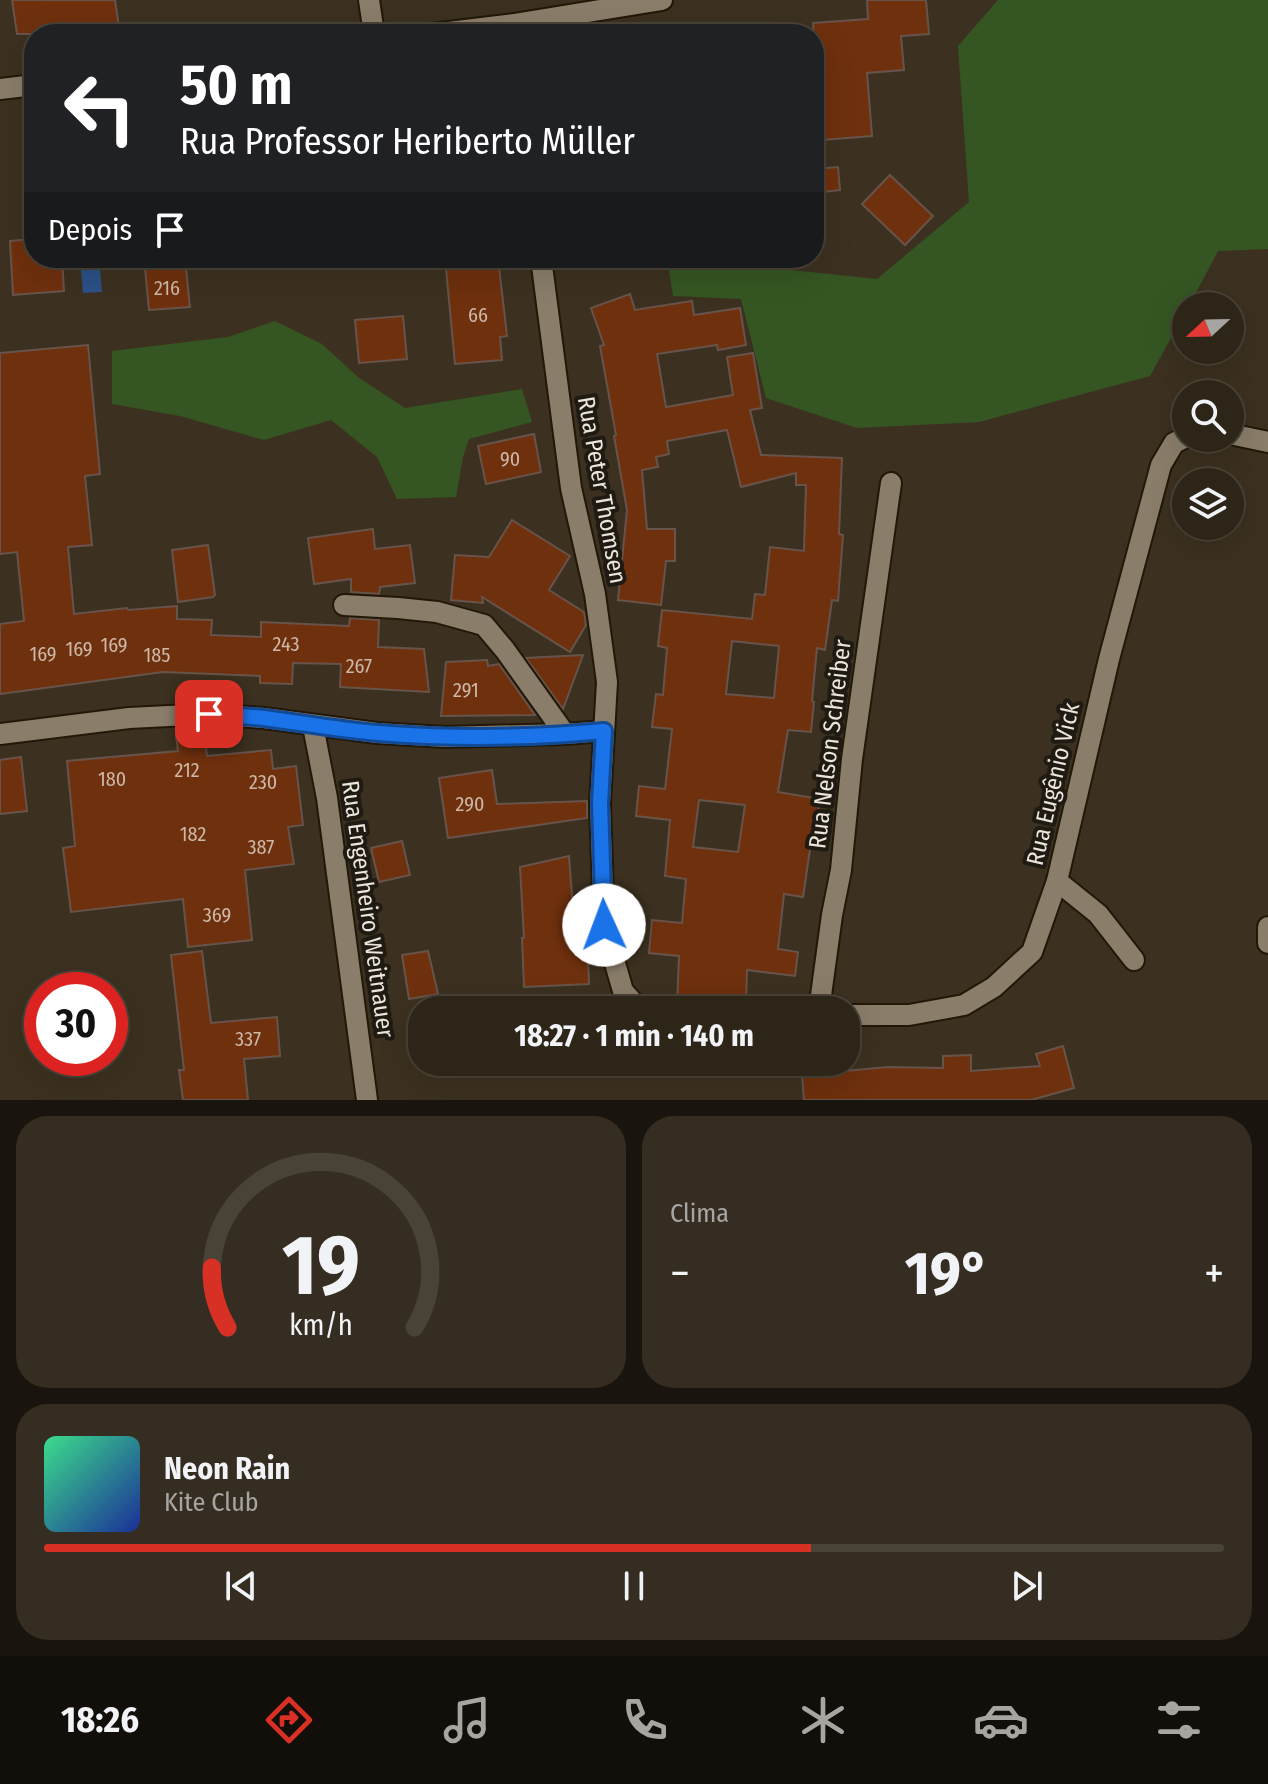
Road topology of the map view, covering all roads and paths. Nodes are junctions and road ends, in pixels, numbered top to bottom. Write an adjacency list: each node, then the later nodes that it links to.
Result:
1 (369, 0): 3 (street)
2 (662, 0): 4 (street)
3 (373, 24)
4 (540, 24)
5 (24, 86): 6 (street)
6 (0, 89)
7 (542, 268): 14 (street, Rua Peter Thomsen)
8 (1244, 437): 9 (street)
9 (1268, 442)
10 (1172, 446): 17 (street, Rua Eugênio Vick)
11 (891, 483): 22 (street, Rua Nelson Schreiber)
12 (344, 605): 16 (street)
13 (313, 726): 15 (street); 16 (street); 24 (street, Rua Engenheiro Weitnauer)
14 (604, 731): 16 (street); 21 (street)
15 (0, 734)
16 (565, 734)
17 (1057, 881): 20 (street); 23 (street, Rua Eugênio Vick)
18 (1268, 927): 19 (street)
19 (1268, 943)
20 (1134, 960)
21 (627, 996)
22 (821, 996)
23 (860, 1015)
24 (367, 1100)

